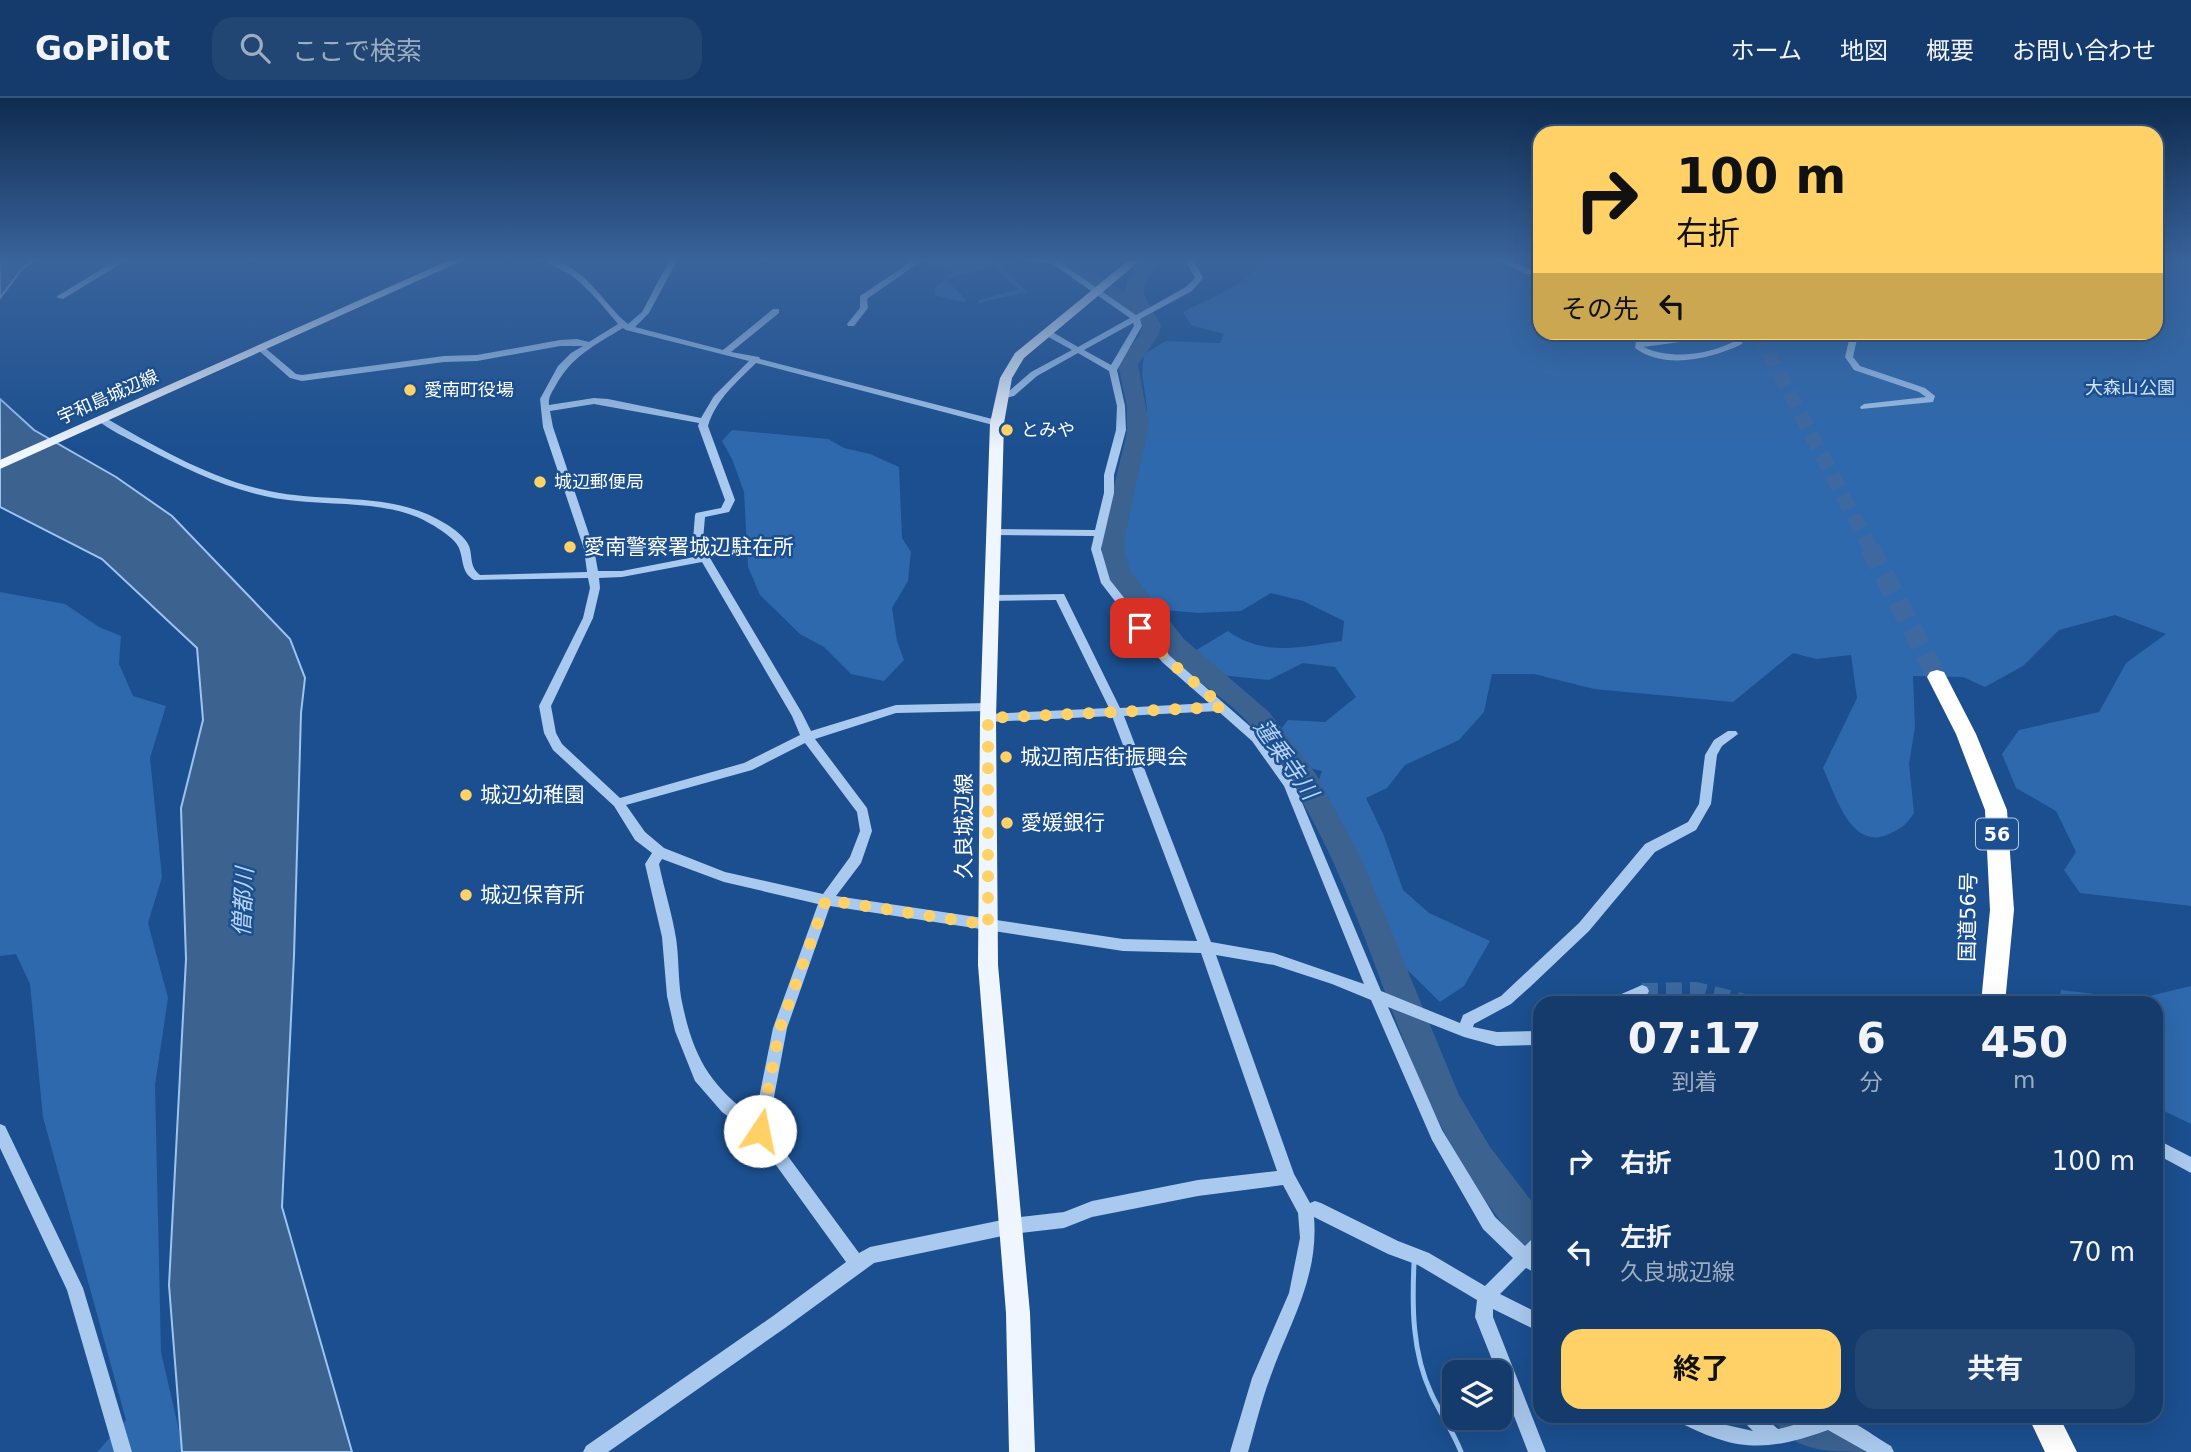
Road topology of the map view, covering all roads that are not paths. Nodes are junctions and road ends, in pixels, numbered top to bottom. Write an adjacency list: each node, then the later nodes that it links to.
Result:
1 (321, 322): 14 (main road, 宇和島城辺線)
2 (621, 322): 8 (street)
3 (631, 322): 8 (street)
4 (762, 322): 16 (street)
5 (1058, 322): 9 (main road, 久良城辺線)
6 (1128, 322): 15 (street)
7 (1137, 322): 18 (street)
8 (625, 326): 13 (street); 16 (street)
9 (1046, 332): 15 (street); 19 (main road, 久良城辺線)
10 (1677, 340): 11 (street)
11 (1739, 340)
12 (1853, 340): 20 (street)
13 (587, 344): 14 (street); 21 (street)
14 (261, 349): 22 (main road, 宇和島城辺線)
15 (1076, 351): 18 (street); 19 (street)
16 (726, 352): 17 (street)
17 (756, 359): 23 (street); 24 (street)
18 (1112, 370): 27 (street)
19 (1001, 397): 24 (main road, 久良城辺線)
20 (1864, 407)
21 (544, 409): 23 (street); 29 (street)
22 (97, 421): 25 (main road, 宇和島城辺線); 29 (street)
23 (704, 421): 28 (street)
24 (997, 423): 26 (main road, 久良城辺線)
25 (0, 464)
26 (992, 532): 27 (street); 30 (main road, 久良城辺線)
27 (1098, 533): 32 (street)
28 (705, 558): 29 (street); 36 (street)
29 (595, 576): 37 (street)
30 (991, 599): 33 (street); 34 (main road, 久良城辺線)
31 (1937, 677): 44 (highway, 国道56号 / 56)
32 (1223, 707): 33 (street); 45 (street)
33 (1116, 711): 34 (street); 41 (street)
34 (988, 713): 36 (street); 40 (main road, 久良城辺線)
35 (1732, 734): 46 (street)
36 (807, 737): 37 (street); 39 (street)
37 (618, 803): 38 (street)
38 (659, 852): 39 (street); 49 (street)
39 (826, 900): 40 (street); 49 (street)
40 (988, 925): 41 (street); 54 (main road, 久良城辺線)
41 (1206, 947): 45 (street); 52 (street)
42 (1642, 991): 43 (street)
43 (1631, 996)
44 (1994, 996)
45 (1378, 998): 46 (street); 56 (street)
46 (1464, 1031): 47 (street)
47 (1533, 1038)
48 (0, 1131): 65 (street)
49 (760, 1131): 55 (street)
50 (2163, 1150): 51 (street)
51 (2191, 1165)
52 (1287, 1177): 53 (street); 54 (street)
53 (1306, 1212): 57 (street); 68 (street)
54 (1012, 1226): 55 (street); 67 (main road, 久良城辺線)
55 (857, 1263): 66 (street)
56 (1533, 1263): 57 (street)
57 (1486, 1296): 58 (street); 69 (street)
58 (1533, 1320)
59 (1698, 1423): 64 (street)
60 (1761, 1423): 64 (street)
61 (1823, 1423): 64 (street)
62 (1833, 1423): 70 (street)
63 (2046, 1423): 71 (highway)
64 (1783, 1437)
65 (123, 1452)
66 (592, 1452)
67 (1022, 1452)
68 (1239, 1452)
69 (1537, 1452)
70 (1885, 1452)
71 (2061, 1452)

